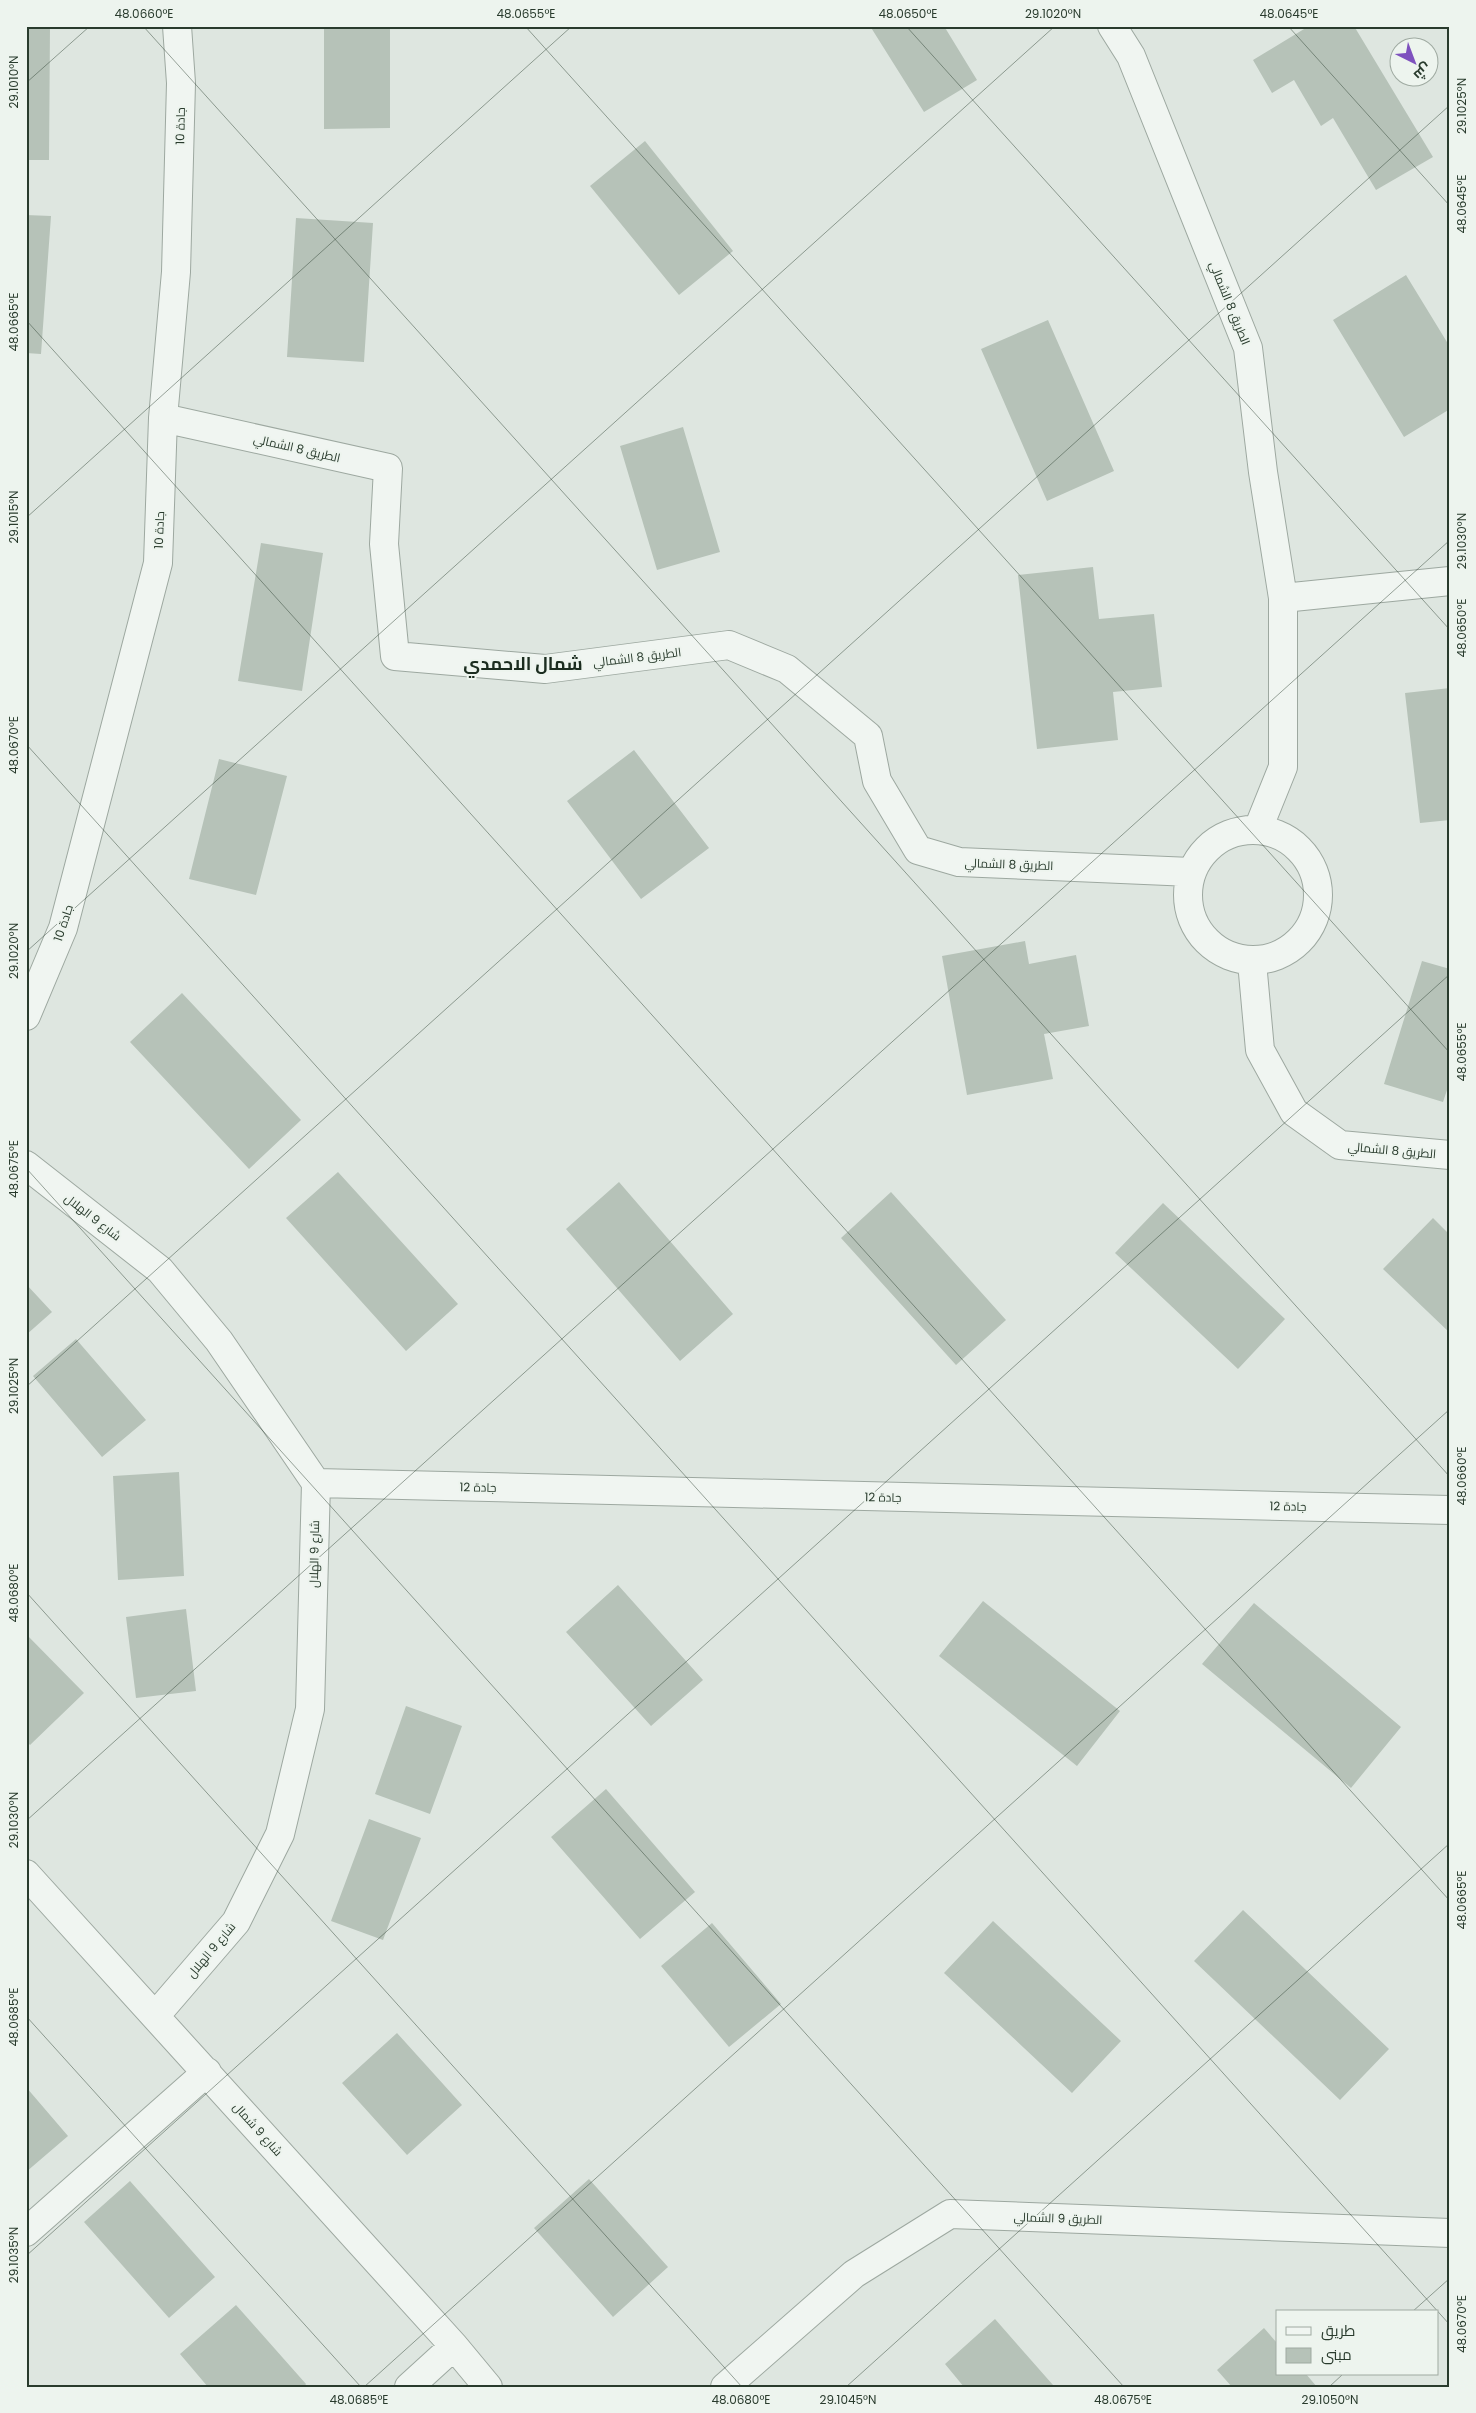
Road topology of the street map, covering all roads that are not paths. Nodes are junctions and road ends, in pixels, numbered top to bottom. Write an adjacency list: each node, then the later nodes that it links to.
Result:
1 (177, 26): 3 (street, جادة 10)
2 (1112, 26): 5 (street, الطريق 8 الشمالي)
3 (163, 418): 7 (street, الطريق 8 الشمالي); 9 (street, جادة 10)
4 (1450, 582): 5 (street)
5 (1283, 598): 6 (street, الطريق 8 الشمالي)
6 (1258, 829): 7 (street); 8 (street)
7 (1191, 872): 8 (street)
8 (1252, 962): 10 (street, الطريق 8 الشمالي)
9 (26, 1016)
10 (1450, 1154)
11 (26, 1165): 12 (street, شارع 9 الهلال)
12 (316, 1484): 13 (street, جادة 12); 15 (street, شارع 9 الهلال)
13 (1450, 1510)
14 (26, 1874): 15 (street, شارع 9 شمال)
15 (156, 2015): 16 (street, شارع 9 شمال)
16 (207, 2072): 17 (street); 19 (street, شارع 9 شمال)
17 (26, 2232)
18 (1450, 2234): 22 (street, الطريق 9 الشمالي)
19 (454, 2346): 20 (street); 21 (street, شارع 9 شمال)
20 (409, 2387)
21 (488, 2387)
22 (725, 2387)

